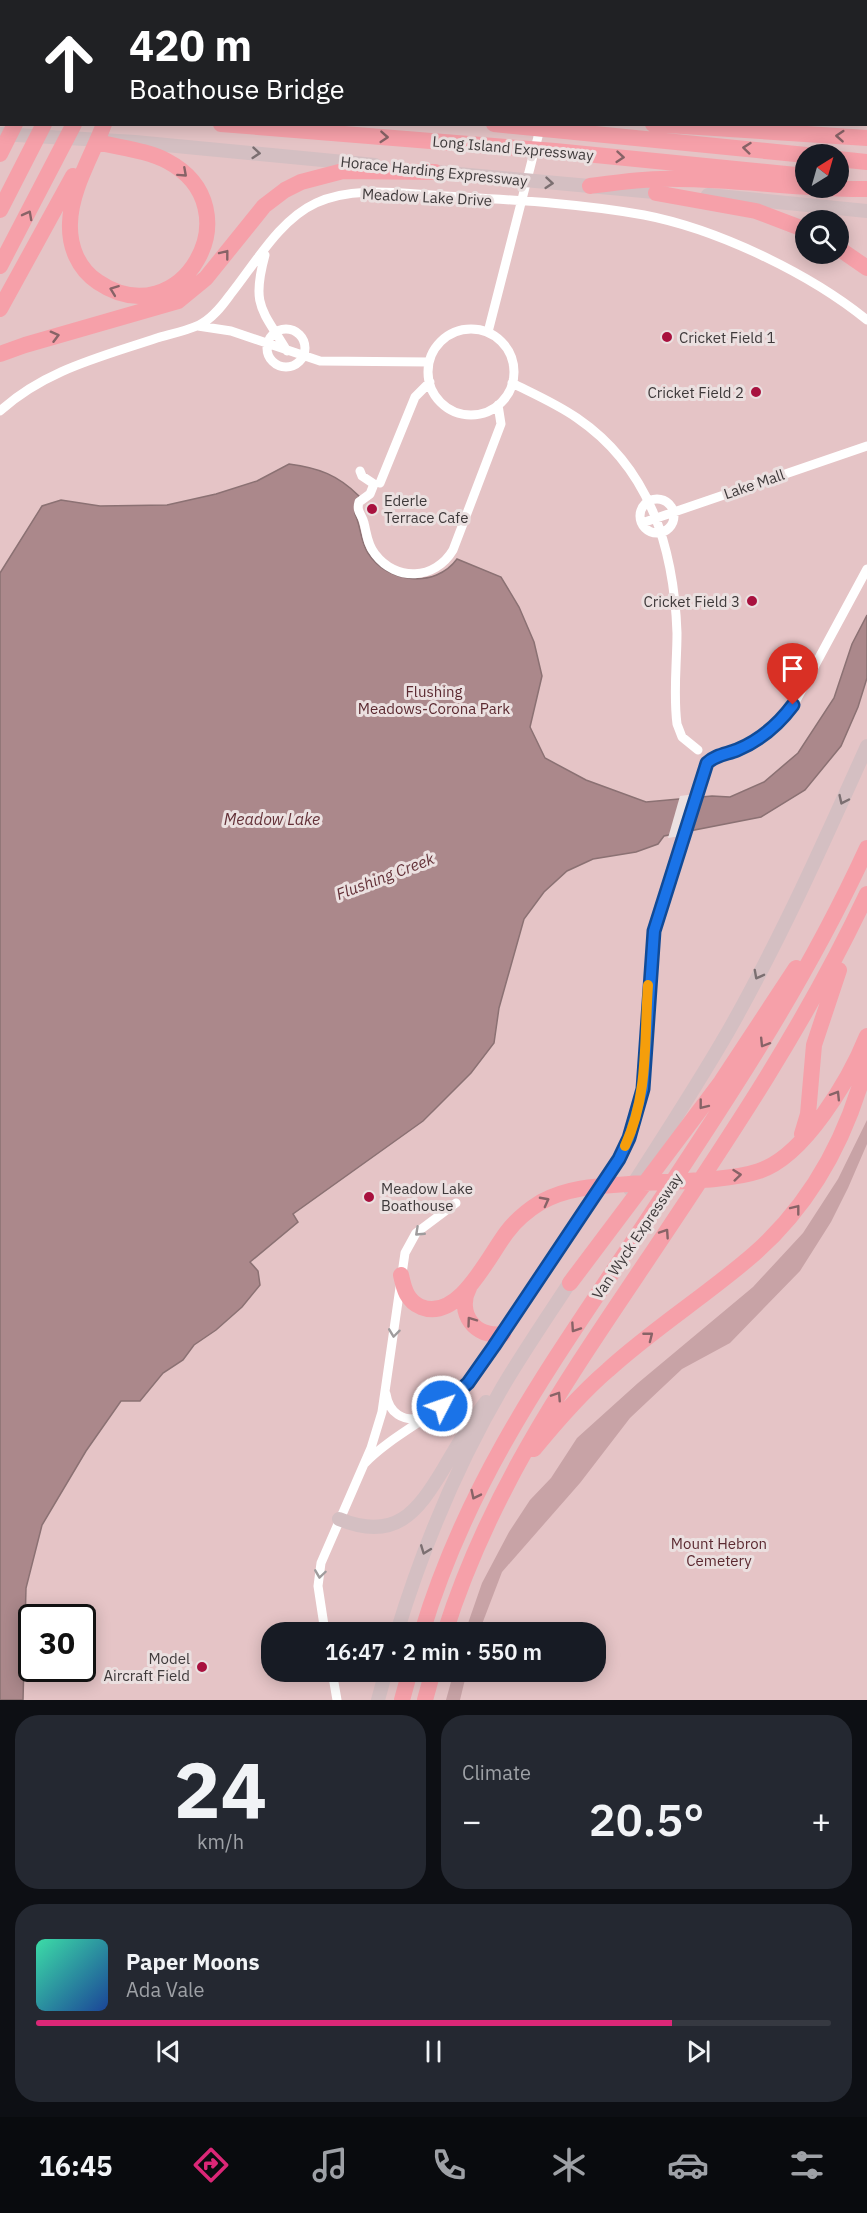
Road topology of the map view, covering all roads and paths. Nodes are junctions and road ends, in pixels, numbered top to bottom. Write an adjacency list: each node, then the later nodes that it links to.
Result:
1 (14, 126): 13 (highway)
2 (43, 126): 24 (highway)
3 (73, 126): 29 (highway, one-way to 3)
4 (103, 126): 12 (highway, one-way to 4)
5 (103, 126): 31 (highway)
6 (246, 126): 18 (highway, Long Island Expressway, one-way to 18)
7 (514, 126): 14 (highway, Long Island Expressway, one-way to 7)
8 (540, 126): 35 (street)
9 (685, 126): 10 (highway, one-way to 9)
10 (867, 138)
11 (97, 142): 12 (highway); 13 (street)
12 (133, 146): 17 (street, Horace Harding Expressway, one-way to 17)
13 (1, 147)
14 (795, 154)
15 (849, 160): 16 (highway)
16 (867, 162)
17 (435, 172): 21 (street, Horace Harding Expressway, one-way to 21); 38 (highway, one-way to 17)
18 (795, 176)
19 (849, 182): 20 (highway)
20 (867, 184)
21 (590, 186): 22 (highway); 23 (street, Horace Harding Expressway)
22 (867, 189)
23 (656, 193): 25 (street, Horace Harding Expressway); 26 (highway)
24 (0, 210)
25 (867, 211)
26 (795, 225)
27 (266, 250): 32 (street, Meadow Lake Drive); 33 (street, Meadow Lake Drive); 34 (street)
28 (849, 256): 30 (highway)
29 (0, 266)
30 (867, 268)
31 (0, 309)
32 (867, 320)
33 (198, 326): 36 (street); 44 (street, Meadow Lake Drive)
34 (275, 332): 36 (street); 37 (street); 39 (street)
35 (488, 332): 40 (street); 42 (street)
36 (267, 344): 37 (street); 39 (street)
37 (287, 351): 39 (street)
38 (0, 354)
39 (304, 356): 40 (street)
40 (429, 362): 41 (street)
41 (430, 382): 43 (street); 47 (street)
42 (512, 383): 43 (street); 48 (street)
43 (498, 405): 46 (street)
44 (0, 411)
45 (867, 446): 49 (street, Lake Mall)
46 (360, 471)
47 (380, 483)
48 (650, 500): 49 (street); 50 (street); 51 (street)
49 (673, 511): 50 (street, Lake Mall); 52 (street)
50 (657, 517): 51 (street, Lake Mall); 52 (street)
51 (642, 523): 52 (street)
52 (663, 531): 55 (street)
53 (867, 569): 66 (street)
54 (867, 746): 64 (street, one-way to 64)
55 (698, 750)
56 (867, 848): 57 (highway, Van Wyck Expressway)
57 (852, 881): 64 (highway, one-way to 64); 75 (highway, Van Wyck Expressway, one-way to 75)
58 (867, 895): 61 (highway); 71 (highway, Van Wyck Expressway, one-way to 58)
59 (867, 1036): 61 (highway, one-way to 59)
60 (867, 1061): 71 (highway, one-way to 60)
61 (800, 1141): 65 (highway, one-way to 61)
62 (456, 1203): 63 (street, one-way to 63)
63 (402, 1275): 65 (highway); 68 (street, one-way to 68)
64 (570, 1282): 67 (street)
65 (469, 1287): 66 (highway, one-way to 65)
66 (503, 1334): 69 (street)
67 (515, 1365): 72 (street); 74 (street, one-way to 74)
68 (387, 1389): 69 (street); 70 (street)
69 (428, 1416): 70 (street)
70 (364, 1464): 72 (street)
71 (506, 1482): 76 (highway, Van Wyck Expressway)
72 (339, 1519): 73 (street, one-way to 73)
73 (324, 1622)
74 (400, 1622)
75 (426, 1622)
76 (449, 1622)
77 (334, 1682): 81 (street)
78 (383, 1682): 82 (street)
79 (407, 1682): 83 (highway)
80 (430, 1682): 84 (highway)
81 (337, 1700)
82 (378, 1700)
83 (402, 1700)
84 (425, 1700)

